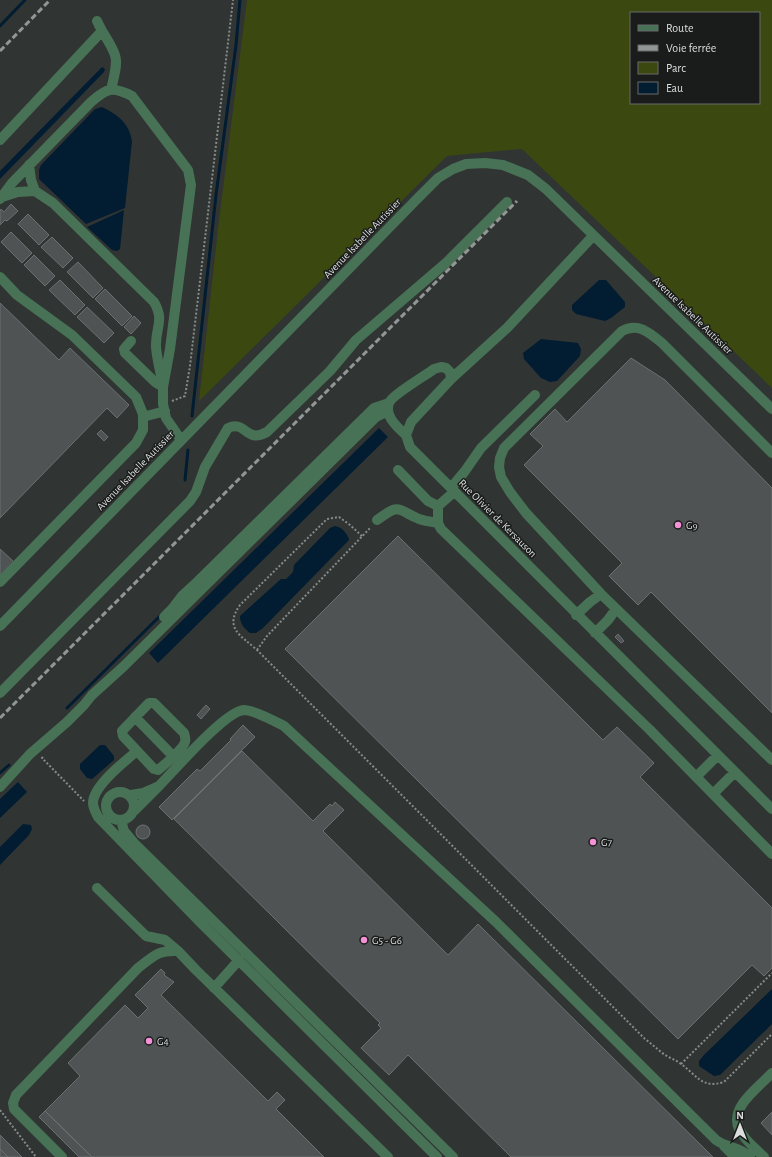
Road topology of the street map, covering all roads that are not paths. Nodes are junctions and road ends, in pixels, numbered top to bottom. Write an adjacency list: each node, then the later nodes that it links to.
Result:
1 (97, 22): 2 (street)
2 (102, 31): 3 (street); 4 (street)
3 (111, 90): 5 (street); 13 (street)
4 (0, 140)
5 (29, 165): 6 (street); 7 (street)
6 (35, 191): 7 (street); 13 (street)
7 (1, 198)
8 (508, 202): 33 (street)
9 (593, 236): 12 (street); 17 (street, Avenue Isabelle Autissier); 20 (street, Avenue Isabelle Autissier)
10 (0, 278): 18 (street)
11 (131, 341): 13 (street)
12 (451, 379): 15 (street); 19 (street)
13 (163, 387): 16 (street)
14 (534, 395): 23 (street)
15 (389, 407): 19 (street); 42 (street)
16 (164, 408): 18 (street); 20 (street)
17 (772, 409)
18 (143, 417): 27 (street)
19 (406, 435): 23 (street, Rue Olivier de Kersauson)
20 (182, 440): 31 (street, Avenue Isabelle Autissier)
21 (772, 453): 28 (street)
22 (398, 470): 24 (street)
23 (452, 490): 24 (street); 30 (street, Rue Olivier de Kersauson)
24 (438, 506): 26 (street)
25 (377, 520): 26 (street)
26 (438, 523): 40 (street)
27 (0, 582)
28 (601, 594): 29 (street); 30 (street)
29 (616, 609): 32 (street); 38 (street)
30 (576, 615): 32 (street, Rue Olivier de Kersauson)
31 (0, 626)
32 (594, 632): 36 (street, Rue Olivier de Kersauson)
33 (0, 694)
34 (135, 717): 35 (street); 37 (street); 37 (street)
35 (136, 751): 37 (street); 51 (street)
36 (718, 755): 39 (street, Rue Olivier de Kersauson); 40 (street)
37 (173, 756)
38 (772, 760)
39 (735, 772): 43 (street); 45 (street, Rue Olivier de Kersauson)
40 (696, 777): 43 (street)
41 (159, 786): 44 (street); 46 (street); 54 (street)
42 (0, 787)
43 (713, 794): 48 (street)
44 (131, 795): 46 (street); 47 (street)
45 (772, 809)
46 (134, 811): 47 (street)
47 (121, 820): 58 (street)
48 (772, 854)
49 (97, 888): 50 (street)
50 (178, 951): 52 (street); 55 (street)
51 (239, 960): 52 (street); 57 (street)
52 (214, 988): 56 (street)
53 (772, 1073): 61 (street)
54 (722, 1144): 59 (street); 60 (street)
55 (62, 1157)
56 (388, 1157)
57 (437, 1157)
58 (453, 1157)
59 (735, 1157)
60 (750, 1157)
61 (764, 1157)

